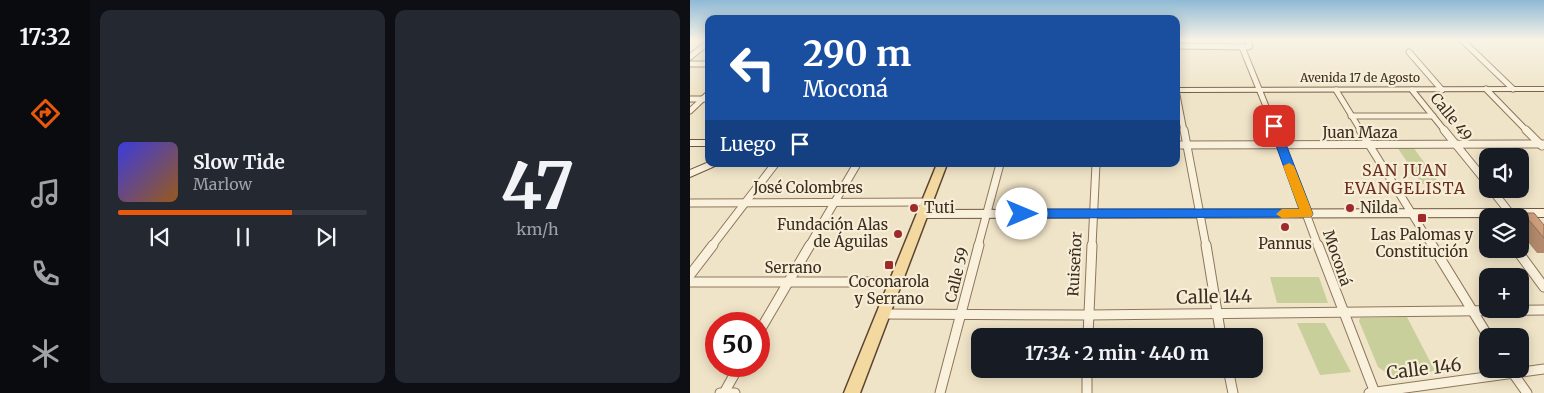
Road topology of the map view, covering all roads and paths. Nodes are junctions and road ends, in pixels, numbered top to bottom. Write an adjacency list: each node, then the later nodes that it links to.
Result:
1 (1249, 58): 8 (street, Moconá)
2 (1415, 58): 11 (street, Calle 49)
3 (1481, 58): 13 (street)
4 (690, 64): 5 (street)
5 (705, 64)
6 (1544, 89): 13 (main road, Avenida 17 de Agosto)
7 (1180, 90): 8 (main road, Avenida 17 de Agosto)
8 (1260, 90): 9 (main road, Avenida 17 de Agosto); 25 (street, Moconá)
9 (1336, 90): 10 (main road, Avenida 17 de Agosto); 19 (street)
10 (1412, 90): 11 (main road, Avenida 17 de Agosto); 20 (street, Calle 49)
11 (1442, 90): 12 (main road, Avenida 17 de Agosto)
12 (1486, 90): 13 (main road, Avenida 17 de Agosto); 28 (street)
13 (1513, 90)
14 (690, 99): 15 (street)
15 (705, 99)
16 (705, 100): 18 (street)
17 (1180, 108): 24 (street)
18 (690, 111)
19 (1351, 116): 20 (street); 26 (street)
20 (1432, 116): 27 (street, Calle 49)
21 (705, 142): 22 (main road)
22 (690, 143)
23 (1180, 145): 24 (street, Juan Maza)
24 (1188, 145): 25 (street, Juan Maza); 50 (street)
25 (1281, 145): 26 (street, Juan Maza); 51 (street, Moconá)
26 (1370, 145): 27 (street, Juan Maza); 45 (street)
27 (1456, 145): 28 (street, Juan Maza); 37 (street, Calle 49)
28 (1543, 145)
29 (705, 162): 36 (main road)
30 (705, 167): 38 (main road)
31 (773, 167): 40 (street)
32 (855, 167): 41 (street)
33 (941, 167): 43 (main road)
34 (999, 167): 48 (street, Calle 59)
35 (1096, 167): 49 (street, Ruiseñor)
36 (690, 169)
37 (1479, 173)
38 (690, 174)
39 (1498, 198): 44 (street)
40 (746, 202): 41 (street, José Colombres); 42 (street, José Colombres); 54 (street)
41 (834, 202): 43 (street, José Colombres); 56 (street)
42 (690, 203)
43 (925, 208): 48 (main road); 57 (main road)
44 (1506, 208)
45 (1412, 213): 51 (main road); 52 (main road); 59 (street)
46 (1529, 213): 47 (main road)
47 (1544, 213)
48 (987, 214): 49 (main road); 64 (street, Calle 59)
49 (1093, 214): 50 (main road); 66 (street, Ruiseñor)
50 (1201, 214): 51 (main road); 65 (street)
51 (1307, 214): 61 (street, Moconá)
52 (1479, 214)
53 (1523, 258): 58 (street)
54 (690, 275)
55 (690, 282): 56 (street, Serrano)
56 (787, 282): 57 (street, Serrano); 62 (street)
57 (896, 282): 63 (main road)
58 (1544, 287)
59 (1471, 310): 60 (street, Calle 144); 61 (street, Calle 144); 69 (street)
60 (1544, 310)
61 (1341, 311): 65 (street, Calle 144); 83 (street, Moconá)
62 (770, 312)
63 (884, 314): 64 (street, Calle 144); 79 (main road)
64 (961, 314): 66 (street, Calle 144); 80 (street, Calle 59)
65 (1216, 314): 66 (street, Calle 144); 68 (street)
66 (1088, 315): 67 (street, Ruiseñor)
67 (1088, 328)
68 (1219, 328)
69 (1483, 328)
70 (1544, 368): 71 (street, Calle 146)
71 (1529, 370)
72 (732, 377): 77 (street)
73 (1479, 377): 83 (street, Calle 146)
74 (1087, 378): 81 (street)
75 (1230, 378): 82 (street)
76 (1516, 378): 84 (street)
77 (722, 393): 78 (street)
78 (735, 393)
79 (852, 393)
80 (940, 393)
81 (1087, 393)
82 (1233, 393)
83 (1373, 393)
84 (1527, 393)

